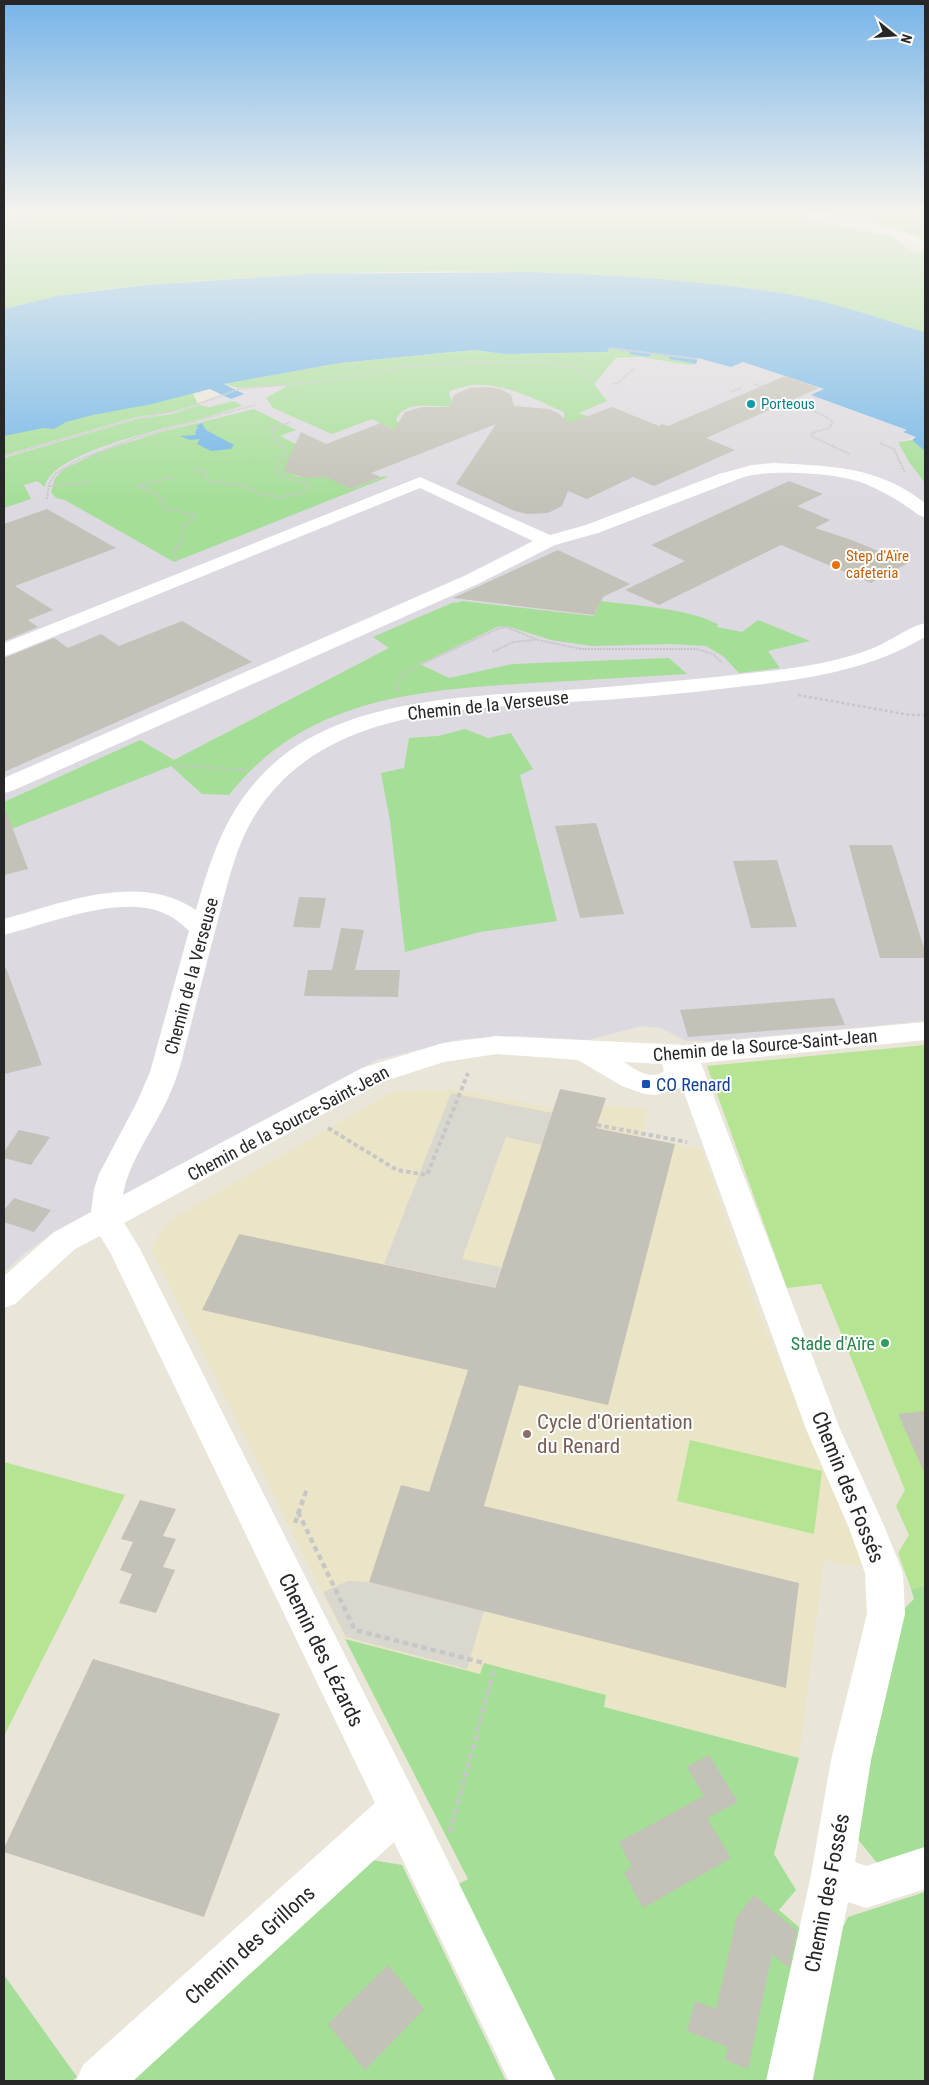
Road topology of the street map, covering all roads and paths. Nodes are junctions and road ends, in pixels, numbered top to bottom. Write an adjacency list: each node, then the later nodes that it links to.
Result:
1 (609, 348): 2 (path)
2 (698, 359)
3 (634, 368): 5 (path)
4 (594, 383): 15 (path)
5 (612, 384)
6 (754, 384): 9 (path)
7 (742, 387): 8 (path)
8 (731, 392)
9 (795, 399)
10 (796, 402): 14 (path)
11 (255, 405): 20 (path)
12 (291, 422): 16 (path)
13 (880, 443): 17 (path)
14 (852, 455)
15 (4, 456)
16 (194, 470)
17 (901, 473)
18 (173, 477): 24 (path)
19 (89, 482): 20 (path)
20 (49, 486): 21 (path)
21 (48, 499)
22 (925, 512): 23 (street)
23 (548, 541): 27 (street); 35 (street)
24 (173, 566)
25 (925, 629): 30 (street, Chemin de la Verseuse)
26 (538, 640): 28 (path); 29 (path); 31 (path)
27 (4, 650)
28 (493, 652)
29 (728, 669)
30 (759, 679): 32 (path); 37 (street, Chemin de la Verseuse)
31 (400, 700)
32 (925, 715)
33 (174, 765): 34 (path)
34 (255, 771)
35 (4, 786)
36 (4, 927): 37 (street)
37 (202, 929): 44 (street, Chemin de la Verseuse)
38 (925, 1031): 39 (street, Chemin de la Source-Saint-Jean)
39 (678, 1055): 44 (street, Chemin de la Source-Saint-Jean); 52 (street, Chemin des Fossés)
40 (467, 1074): 42 (path)
41 (597, 1124): 43 (path)
42 (323, 1125)
43 (684, 1141)
44 (106, 1220): 45 (street); 49 (street, Chemin des Lézards)
45 (4, 1295)
46 (298, 1512): 47 (path)
47 (484, 1663)
48 (495, 1666): 50 (path)
49 (400, 1809): 53 (street, Chemin des Grillons); 54 (street, Chemin des Lézards)
50 (448, 1839)
51 (925, 1868): 52 (street)
52 (832, 1875): 55 (street, Chemin des Fossés)
53 (100, 2081)
54 (533, 2081)
55 (789, 2081)

